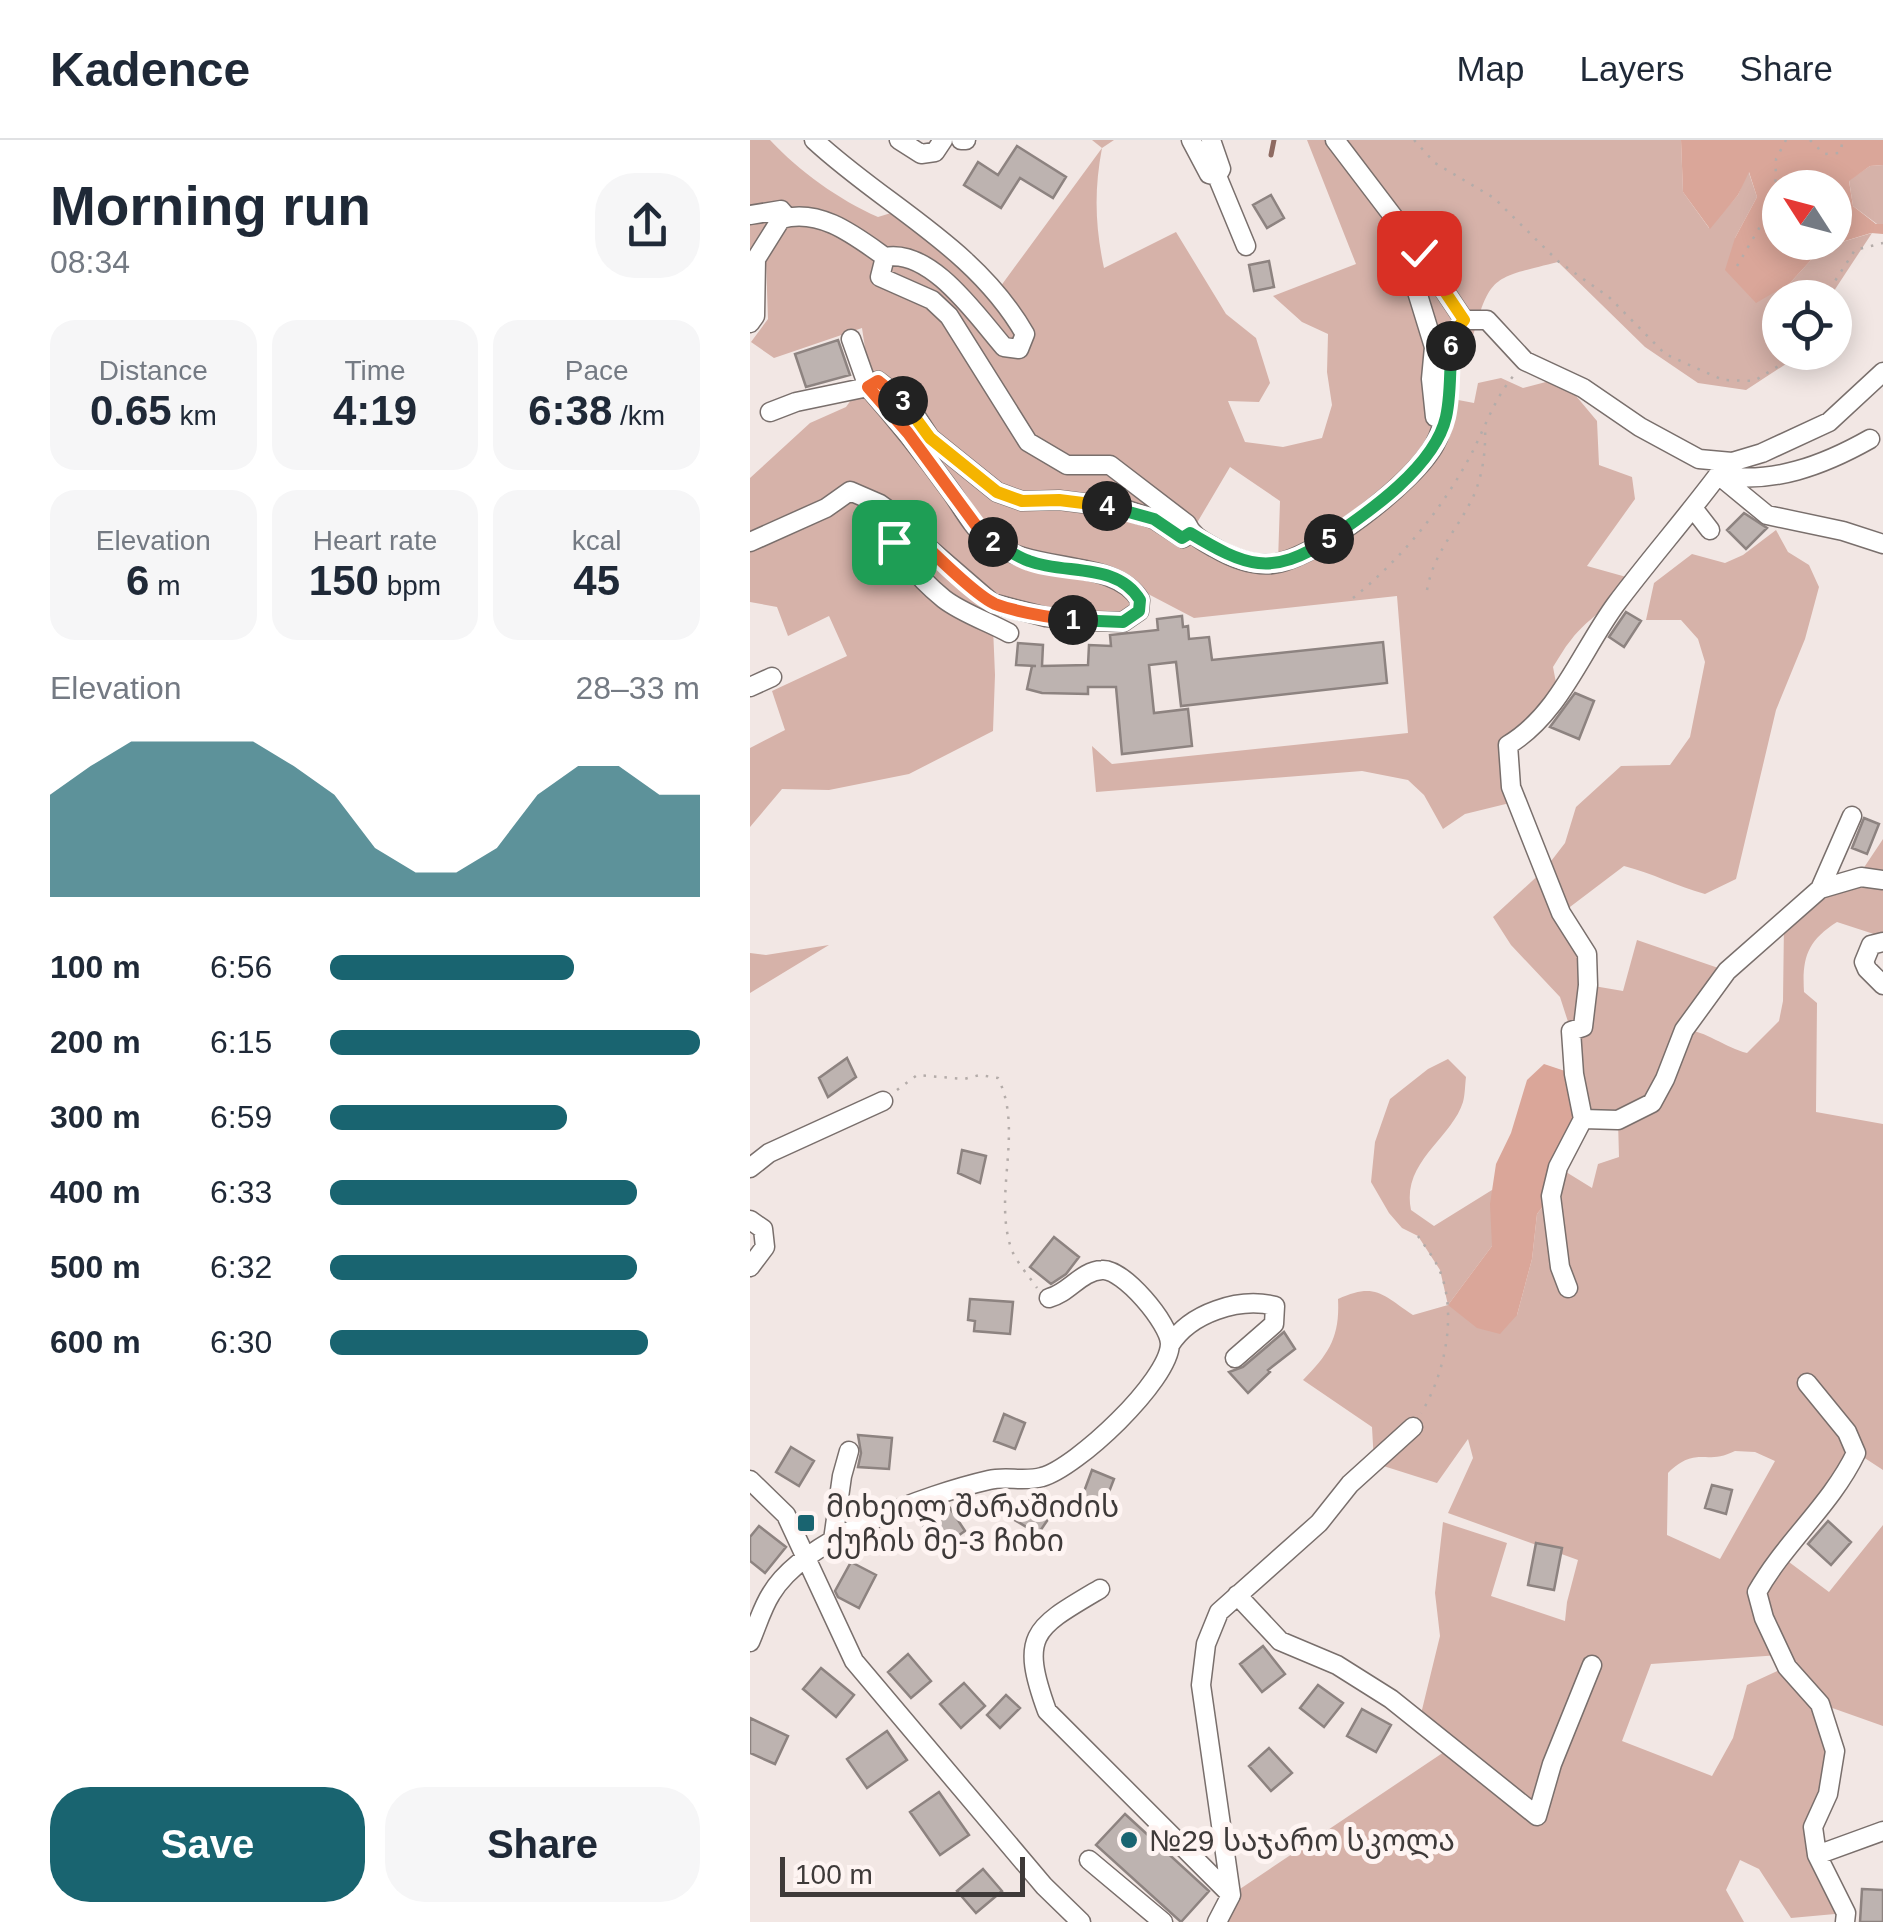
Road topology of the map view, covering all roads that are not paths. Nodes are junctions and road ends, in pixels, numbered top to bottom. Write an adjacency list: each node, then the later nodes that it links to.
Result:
1 (814, 140): 13 (street)
2 (899, 140): 3 (street)
3 (943, 140)
4 (1191, 140): 7 (street)
5 (1212, 140): 7 (street)
6 (1335, 140): 12 (street)
7 (1220, 184): 8 (street); 11 (street)
8 (1247, 202)
9 (750, 215): 10 (street)
10 (787, 217): 13 (street); 15 (street)
11 (1246, 246)
12 (1419, 253): 14 (street); 20 (street)
13 (884, 257): 27 (street)
14 (1464, 320): 22 (street); 27 (street)
15 (750, 323)
16 (851, 339): 18 (street)
17 (1883, 372): 22 (street)
18 (868, 387): 19 (street); 25 (street); 27 (street)
19 (770, 412)
20 (1434, 416)
21 (1870, 439): 23 (street)
22 (1698, 459): 23 (street)
23 (1718, 476): 24 (street); 29 (street)
24 (1693, 508): 26 (street); 39 (street)
25 (894, 514): 28 (street); 30 (street)
26 (1710, 530)
27 (1190, 533)
28 (750, 542)
29 (1883, 544)
30 (1009, 633)
31 (772, 676): 32 (street)
32 (750, 687)
33 (1852, 816): 35 (street)
34 (1883, 880): 35 (street)
35 (1820, 889): 39 (street)
36 (1883, 942): 37 (street)
37 (1883, 986)
38 (883, 1101): 40 (street)
39 (1583, 1119): 43 (street)
40 (750, 1168)
41 (750, 1220): 42 (street)
42 (750, 1267)
43 (1568, 1288)
44 (1050, 1298): 45 (street)
45 (1170, 1345): 46 (street); 51 (street)
46 (1235, 1358)
47 (1807, 1383): 58 (street)
48 (1413, 1428): 54 (street)
49 (849, 1451): 51 (street)
50 (750, 1480): 52 (street)
51 (834, 1540): 52 (street)
52 (806, 1557): 55 (street); 61 (street)
53 (1100, 1589): 60 (street)
54 (1236, 1595): 56 (street); 60 (street)
55 (750, 1642)
56 (1592, 1665)
57 (1883, 1831): 58 (street)
58 (1816, 1856): 64 (street)
59 (1089, 1860): 62 (street)
60 (1231, 1896): 63 (street)
61 (1082, 1922)
62 (1163, 1922)
63 (1217, 1922)
64 (1844, 1922)

